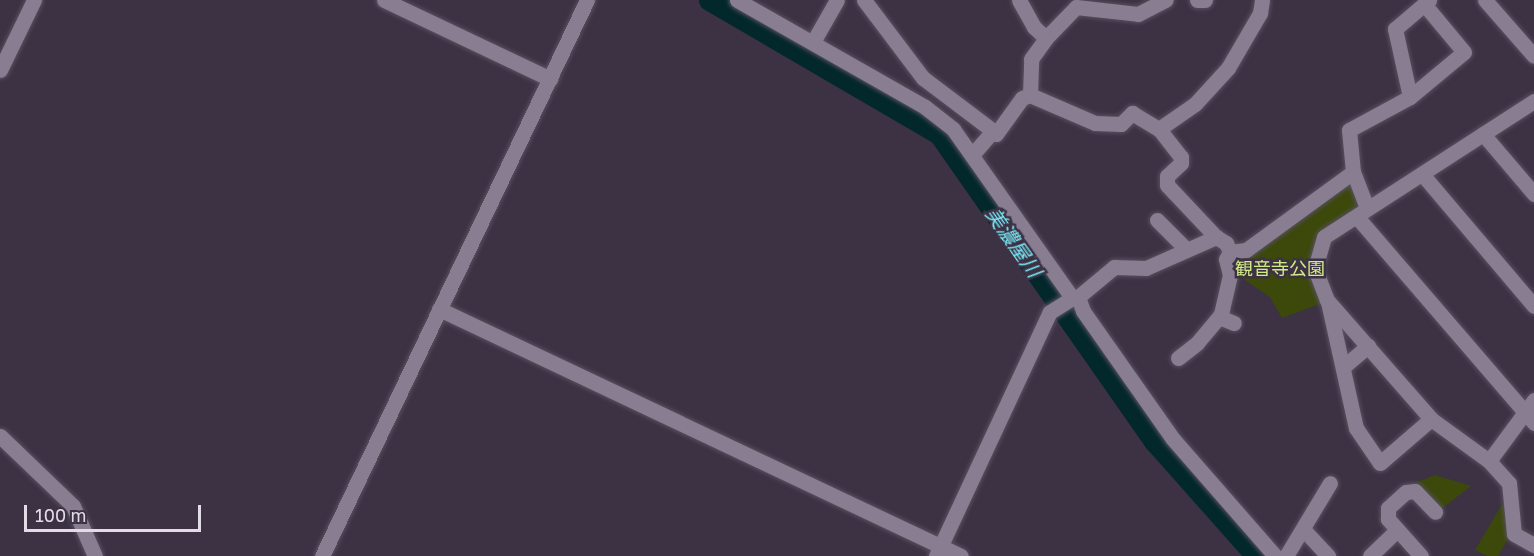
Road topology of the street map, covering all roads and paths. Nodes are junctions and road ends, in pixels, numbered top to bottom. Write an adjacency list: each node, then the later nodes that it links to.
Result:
1 (34, 0): 17 (street)
2 (384, 0): 18 (street)
3 (587, 0): 18 (street)
4 (737, 0): 15 (street)
5 (837, 0): 15 (street)
6 (864, 0): 23 (street)
7 (1019, 0): 14 (street)
8 (1166, 0): 14 (street)
9 (1197, 0): 10 (street)
10 (1205, 0)
11 (1262, 0): 22 (street)
12 (1485, 0): 16 (street)
13 (1426, 2): 20 (street); 20 (street)
14 (1046, 38): 19 (street)
15 (813, 42): 25 (street)
16 (1534, 56)
17 (0, 70)
18 (550, 79): 37 (street)
19 (1030, 95): 22 (street); 23 (street)
20 (1410, 97): 26 (street)
21 (1534, 100): 24 (street)
22 (1159, 129): 31 (street)
23 (993, 131): 25 (street)
24 (1484, 134): 27 (street); 28 (street)
25 (972, 155): 34 (street)
26 (1353, 172): 29 (street); 33 (street)
27 (1422, 174): 29 (street); 36 (street)
28 (1534, 194)
29 (1362, 213): 35 (street); 43 (street)
30 (1157, 220): 32 (street)
31 (1216, 237): 32 (street); 33 (street)
32 (1186, 249): 34 (street)
33 (1230, 252): 38 (street)
34 (1075, 298): 52 (street); 56 (street)
35 (1327, 300): 40 (street); 42 (street)
36 (1534, 306)
37 (439, 309): 52 (street); 54 (street)
38 (1219, 317): 39 (street); 41 (street)
39 (1234, 323)
40 (1368, 346): 42 (street); 44 (street)
41 (1178, 358)
42 (1343, 367): 44 (street)
43 (1531, 412): 46 (street)
44 (1431, 420): 46 (street)
45 (0, 436): 53 (street)
46 (1489, 461): 51 (street)
47 (1330, 483): 49 (street)
48 (1435, 512): 50 (street)
49 (1303, 529): 57 (street); 58 (street)
50 (1397, 530): 59 (street); 60 (street)
51 (1534, 545)
52 (938, 551): 55 (street)
53 (95, 556)
54 (322, 556)
55 (961, 556)
56 (1275, 556)
57 (1286, 556)
58 (1328, 556)
59 (1370, 556)
60 (1421, 556)

